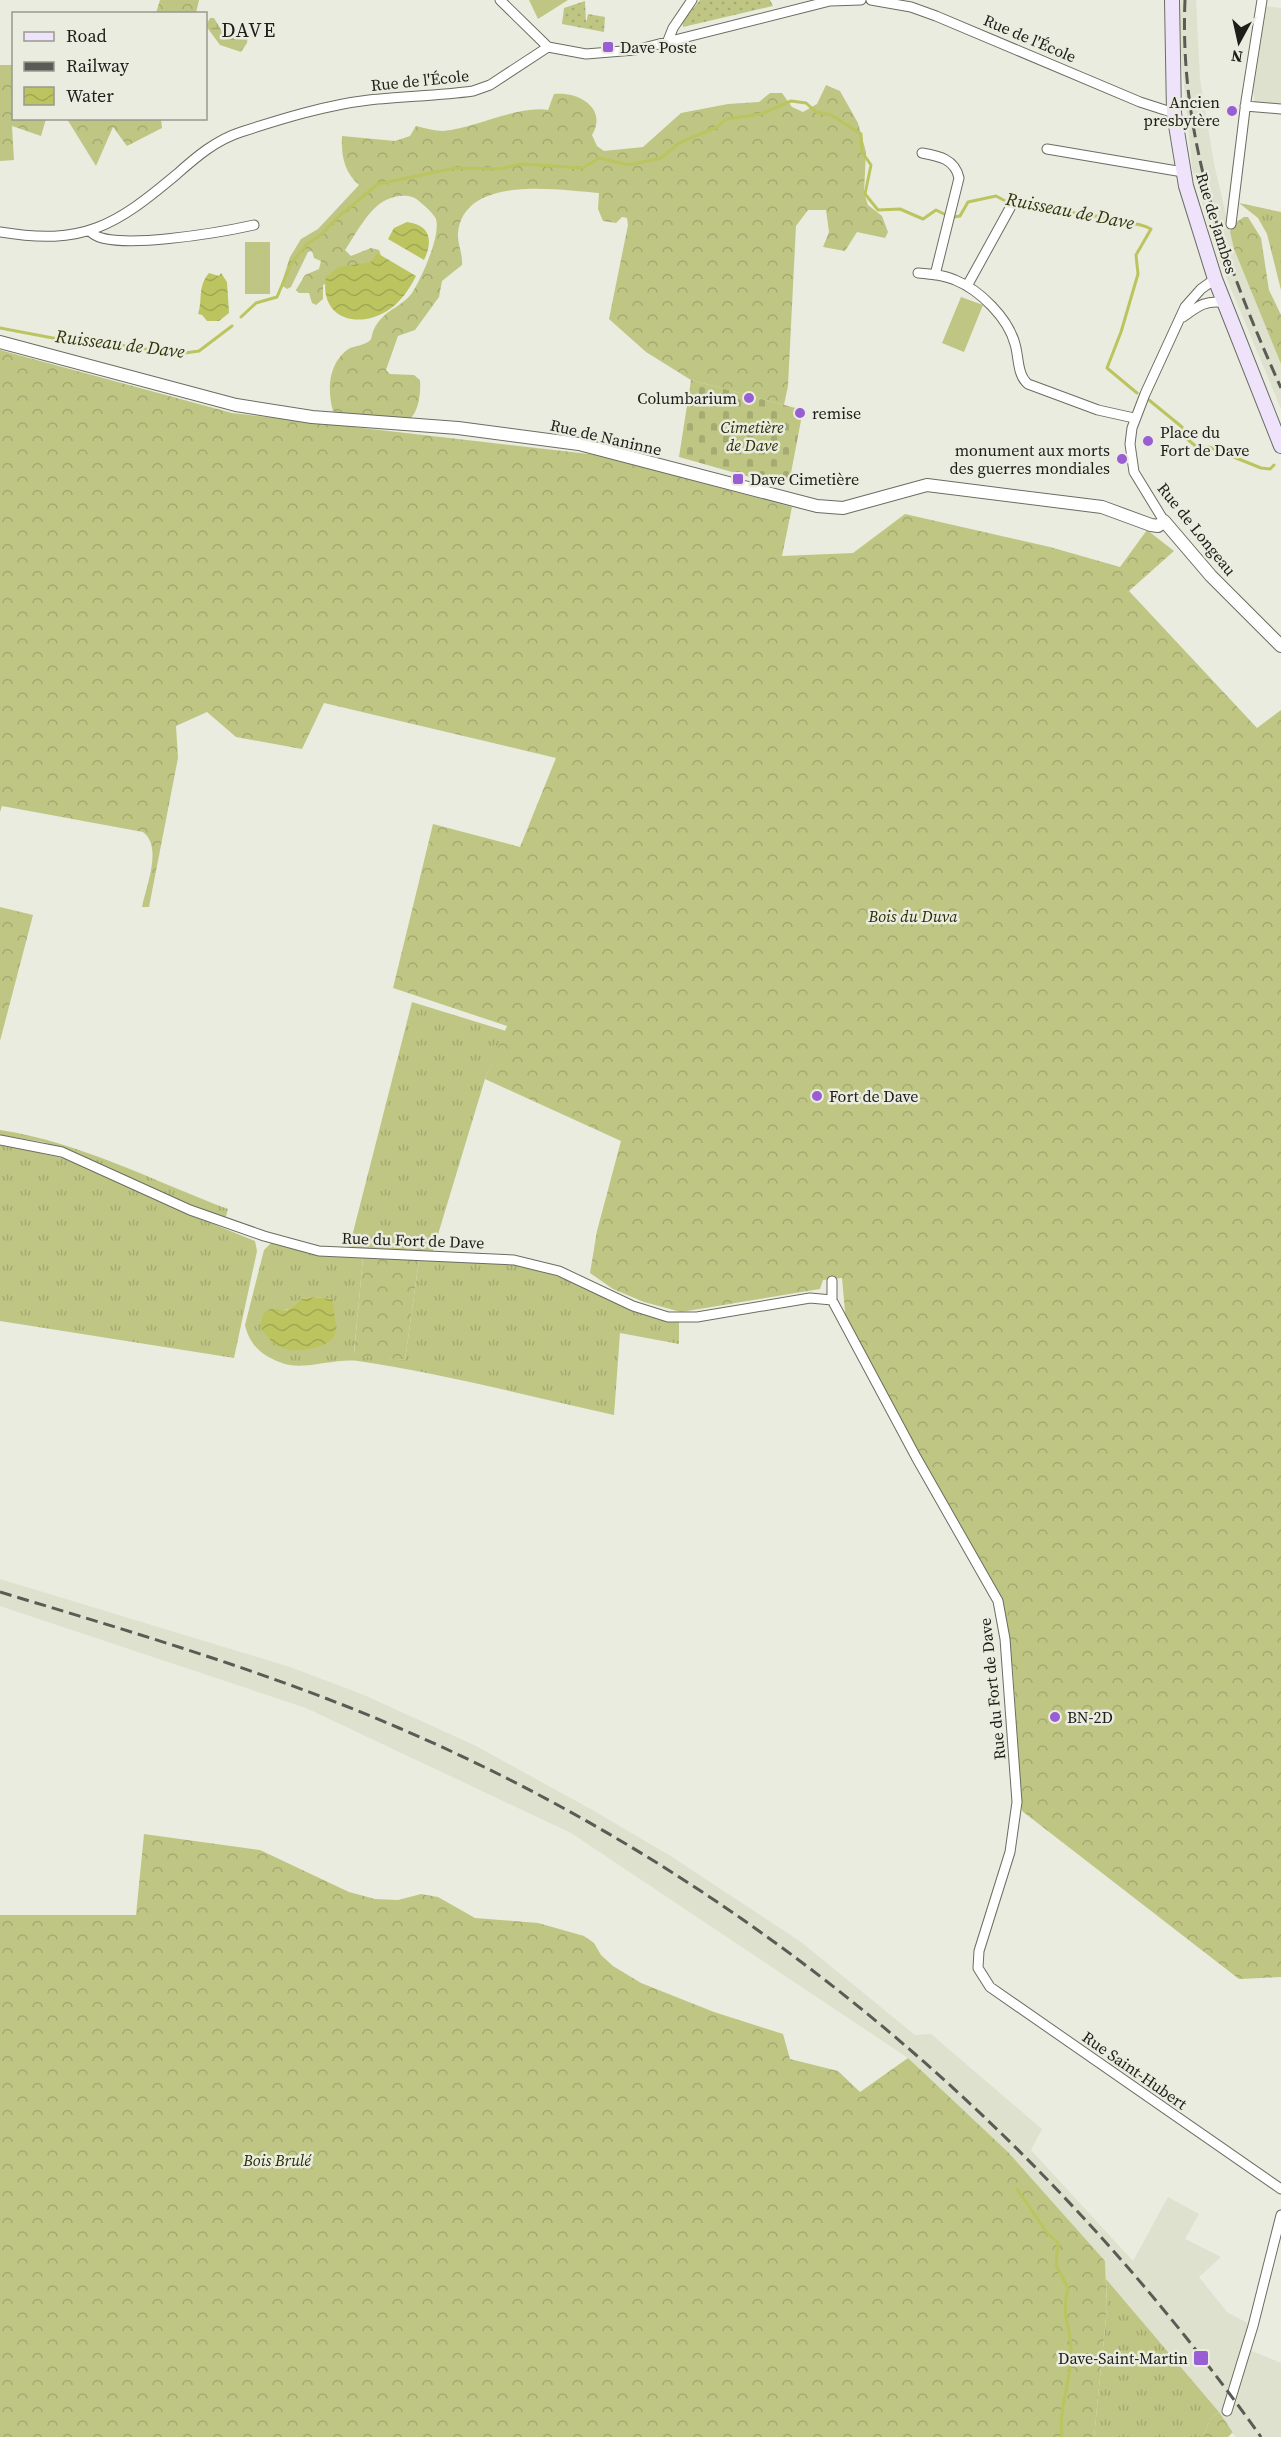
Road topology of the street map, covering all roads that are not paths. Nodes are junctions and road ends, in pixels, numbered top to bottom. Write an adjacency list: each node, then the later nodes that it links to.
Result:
1 (500, 0): 8 (street)
2 (692, 0): 7 (street)
3 (861, 0): 7 (street)
4 (871, 0): 11 (street, Rue de l'École)
5 (1172, 0): 11 (main road, Rue de Jambes)
6 (1262, 0): 9 (street)
7 (667, 43): 8 (street)
8 (548, 47): 19 (street, Rue de l'École)
9 (1245, 106): 10 (street); 16 (street)
10 (1281, 109)
11 (1174, 113): 14 (main road, Rue de Jambes)
12 (1047, 148): 14 (street)
13 (922, 153): 21 (street)
14 (1183, 172): 22 (main road, Rue de Jambes)
15 (1010, 208): 23 (street)
16 (1231, 224)
17 (254, 225): 19 (street)
18 (0, 232): 19 (street, Rue de l'École)
19 (91, 232)
20 (918, 273): 21 (street)
21 (935, 275): 23 (street)
22 (1215, 279): 24 (main road, Rue de Jambes); 25 (street, Rue de Longeau)
23 (967, 286): 27 (street)
24 (1226, 303): 25 (street); 28 (main road, Rue de Jambes)
25 (1183, 316): 27 (street, Rue de Longeau)
26 (0, 342): 29 (street, Rue de Naninne)
27 (1134, 418): 29 (street, Rue de Longeau)
28 (1281, 446)
29 (1164, 521): 30 (street, Rue de Longeau)
30 (1281, 646)
31 (0, 1140): 33 (street, Rue du Fort de Dave)
32 (832, 1281): 33 (street, Rue du Fort de Dave)
33 (832, 1300): 34 (street, Rue du Fort de Dave)
34 (978, 1968): 35 (street, Rue Saint-Hubert)
35 (1281, 2189)
36 (1281, 2215): 37 (street)
37 (1227, 2411)

